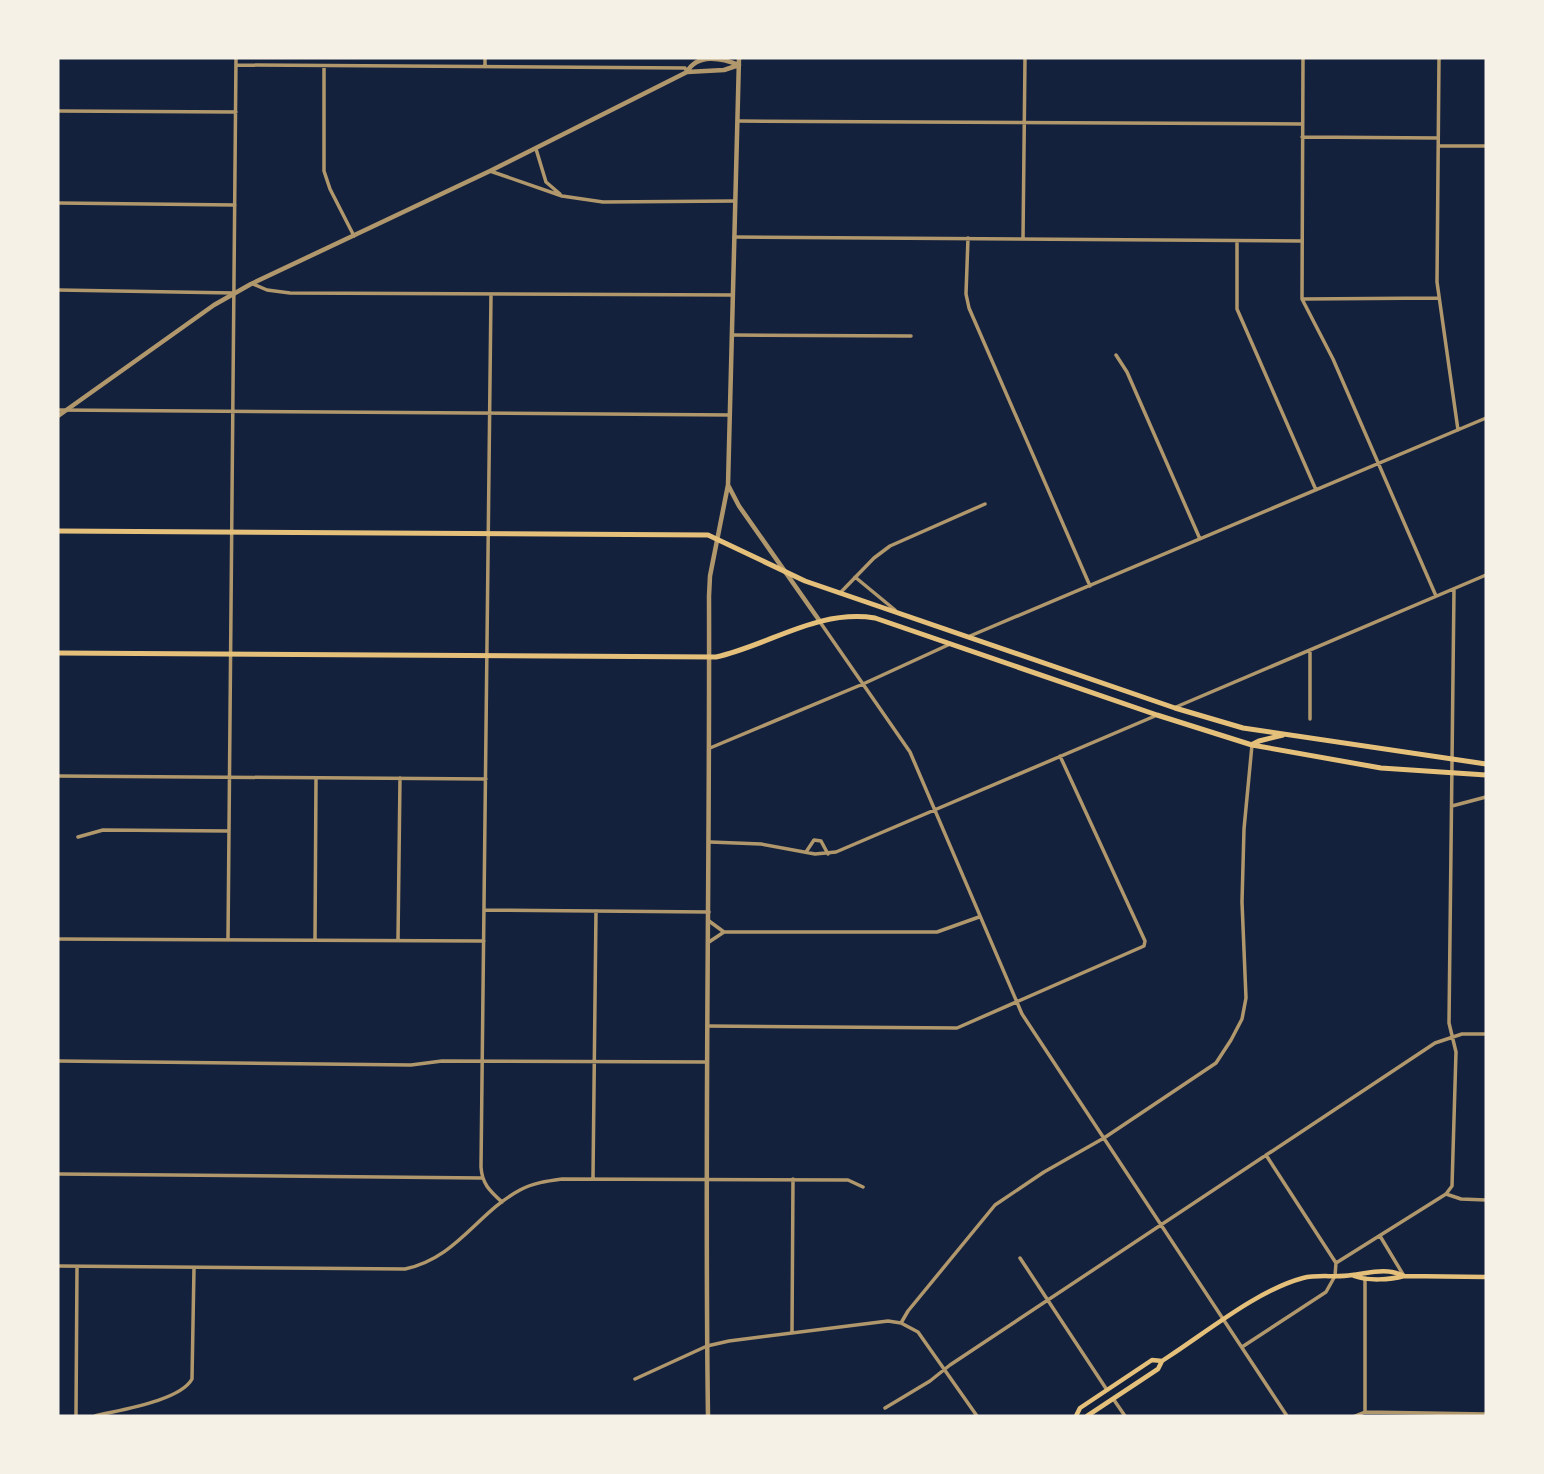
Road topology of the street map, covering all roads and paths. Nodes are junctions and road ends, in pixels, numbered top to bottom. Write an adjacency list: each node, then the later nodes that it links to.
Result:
1 (236, 58): 7 (street)
2 (485, 58): 10 (street)
3 (739, 58): 8 (street)
4 (1025, 58): 15 (street)
5 (1303, 58): 16 (street)
6 (1439, 58): 18 (street)
7 (236, 65): 9 (street); 13 (street)
8 (738, 65): 11 (street); 11 (street); 14 (street)
9 (324, 66): 10 (street); 27 (street)
10 (485, 67): 11 (street)
11 (687, 72): 21 (street)
12 (58, 111): 13 (street)
13 (236, 112): 26 (street)
14 (737, 121): 15 (street); 24 (street)
15 (1024, 122): 16 (street); 30 (street)
16 (1302, 124): 17 (street)
17 (1303, 136): 18 (street); 32 (street)
18 (1438, 138): 19 (street)
19 (1438, 146): 20 (street); 38 (street)
20 (1486, 146)
21 (536, 149): 22 (street); 23 (street)
22 (490, 171): 23 (street); 27 (street)
23 (562, 196): 24 (street)
24 (735, 201): 28 (street)
25 (58, 203): 26 (street)
26 (235, 205): 35 (street)
27 (354, 236): 33 (street)
28 (734, 237): 29 (street); 37 (street)
29 (968, 239): 30 (street); 63 (street)
30 (1023, 239): 31 (street)
31 (1237, 241): 32 (street); 53 (street)
32 (1302, 241): 39 (street)
33 (251, 284): 35 (street); 36 (street)
34 (58, 290): 35 (street)
35 (234, 293): 44 (street); 45 (street)
36 (491, 294): 37 (street); 46 (street)
37 (732, 295): 40 (street)
38 (1438, 298): 39 (street); 50 (street)
39 (1303, 299): 51 (street)
40 (732, 335): 41 (street); 48 (street)
41 (911, 336)
42 (1116, 355): 59 (street)
43 (58, 410): 44 (street)
44 (66, 410): 45 (street); 47 (street)
45 (233, 411): 46 (street); 56 (street)
46 (489, 413): 48 (street); 57 (street)
47 (58, 415)
48 (730, 415): 52 (street)
49 (1486, 418): 50 (street)
50 (1458, 430): 51 (street)
51 (1378, 464): 53 (street); 66 (street)
52 (728, 485): 58 (street); 60 (street)
53 (1316, 490): 59 (street)
54 (985, 503): 62 (street)
55 (58, 531): 56 (main road)
56 (232, 532): 57 (main road); 73 (street)
57 (489, 534): 58 (main road); 74 (street)
58 (718, 537): 60 (main road); 75 (street)
59 (1200, 540): 63 (street)
60 (787, 574): 65 (main road); 68 (street)
61 (1486, 575): 64 (street)
62 (855, 577): 65 (street); 67 (street)
63 (1090, 586): 69 (street)
64 (1454, 589): 66 (street); 85 (street)
65 (841, 592): 67 (main road)
66 (1436, 596): 71 (street)
67 (896, 611): 69 (main road)
68 (819, 620): 70 (main road); 75 (main road); 76 (street)
69 (970, 636): 77 (main road)
70 (950, 644): 76 (street); 78 (main road)
71 (1310, 650): 77 (street); 79 (street)
72 (58, 653): 73 (main road)
73 (231, 655): 74 (main road); 90 (street)
74 (487, 657): 75 (main road); 93 (street)
75 (709, 657): 83 (street)
76 (863, 684): 83 (street); 96 (street)
77 (1175, 708): 80 (main road)
78 (1157, 715): 82 (main road); 84 (street)
79 (1310, 719)
80 (1243, 728): 81 (main road); 82 (main road)
81 (1283, 735): 82 (main road); 85 (main road)
82 (1252, 745): 87 (main road); 122 (street)
83 (710, 748): 99 (street)
84 (1060, 756): 96 (street); 114 (street)
85 (1452, 760): 86 (main road); 87 (street)
86 (1486, 764)
87 (1452, 773): 88 (main road); 95 (street)
88 (1486, 775)
89 (58, 776): 90 (street)
90 (229, 777): 91 (street); 97 (street)
91 (316, 778): 92 (street); 110 (street)
92 (400, 778): 93 (street); 111 (street)
93 (486, 779): 102 (street)
94 (1486, 797): 95 (street)
95 (1452, 806): 117 (street)
96 (934, 810): 101 (street); 105 (street)
97 (229, 831): 98 (street); 109 (street)
98 (78, 836)
99 (710, 842): 100 (street); 104 (street)
100 (805, 853): 101 (street); 101 (street)
101 (828, 853)
102 (484, 910): 103 (street); 112 (street)
103 (596, 911): 104 (street); 120 (street)
104 (709, 912): 106 (street)
105 (979, 917): 107 (street); 114 (street)
106 (709, 921): 107 (street); 113 (street)
107 (724, 932): 113 (street)
108 (58, 939): 109 (street)
109 (228, 940): 110 (street)
110 (315, 940): 111 (street)
111 (398, 940): 112 (street)
112 (484, 941): 118 (street)
113 (708, 943): 115 (street)
114 (1017, 1003): 115 (street); 122 (street)
115 (706, 1026): 121 (street)
116 (1486, 1034): 117 (street)
117 (1452, 1036): 123 (street); 130 (street)
118 (482, 1060): 119 (street); 120 (street); 125 (street)
119 (58, 1061)
120 (594, 1061): 121 (street); 126 (street)
121 (706, 1062): 127 (street)
122 (1104, 1138): 133 (street); 147 (street)
123 (1266, 1155): 133 (street); 136 (street)
124 (58, 1174): 125 (street)
125 (482, 1178): 132 (street)
126 (593, 1178): 127 (street); 132 (street)
127 (706, 1178): 128 (street); 149 (street)
128 (793, 1179): 129 (street); 148 (street)
129 (863, 1187)
130 (1446, 1194): 131 (street); 134 (street)
131 (1486, 1200)
132 (502, 1202): 139 (street)
133 (1162, 1224): 145 (street); 146 (street)
134 (1380, 1236): 136 (street); 142 (street)
135 (1020, 1258): 145 (street)
136 (1336, 1263): 141 (street)
137 (58, 1266): 138 (street)
138 (77, 1267): 139 (street); 159 (street)
139 (194, 1268): 160 (street)
140 (1353, 1275): 141 (main road); 142 (main road); 144 (main road)
141 (1335, 1276): 146 (main road); 150 (street)
142 (1404, 1276): 143 (main road); 144 (main road)
143 (1486, 1277)
144 (1365, 1278): 157 (street)
145 (1048, 1300): 152 (street); 154 (street)
146 (1224, 1320): 150 (street); 151 (main road)
147 (901, 1323): 148 (street); 152 (street)
148 (792, 1332): 149 (street)
149 (707, 1346): 153 (street); 161 (street)
150 (1242, 1347): 166 (street)
151 (1162, 1361): 154 (main road); 155 (main road)
152 (944, 1368): 156 (street); 162 (street)
153 (635, 1379)
154 (1107, 1390): 163 (main road)
155 (1114, 1399): 164 (main road); 165 (street)
156 (885, 1408)
157 (1365, 1412): 158 (street); 167 (street)
158 (1486, 1413)
159 (76, 1416)
160 (95, 1416)
161 (708, 1416)
162 (977, 1416)
163 (1076, 1416)
164 (1087, 1416)
165 (1125, 1416)
166 (1287, 1416)
167 (1354, 1416)

